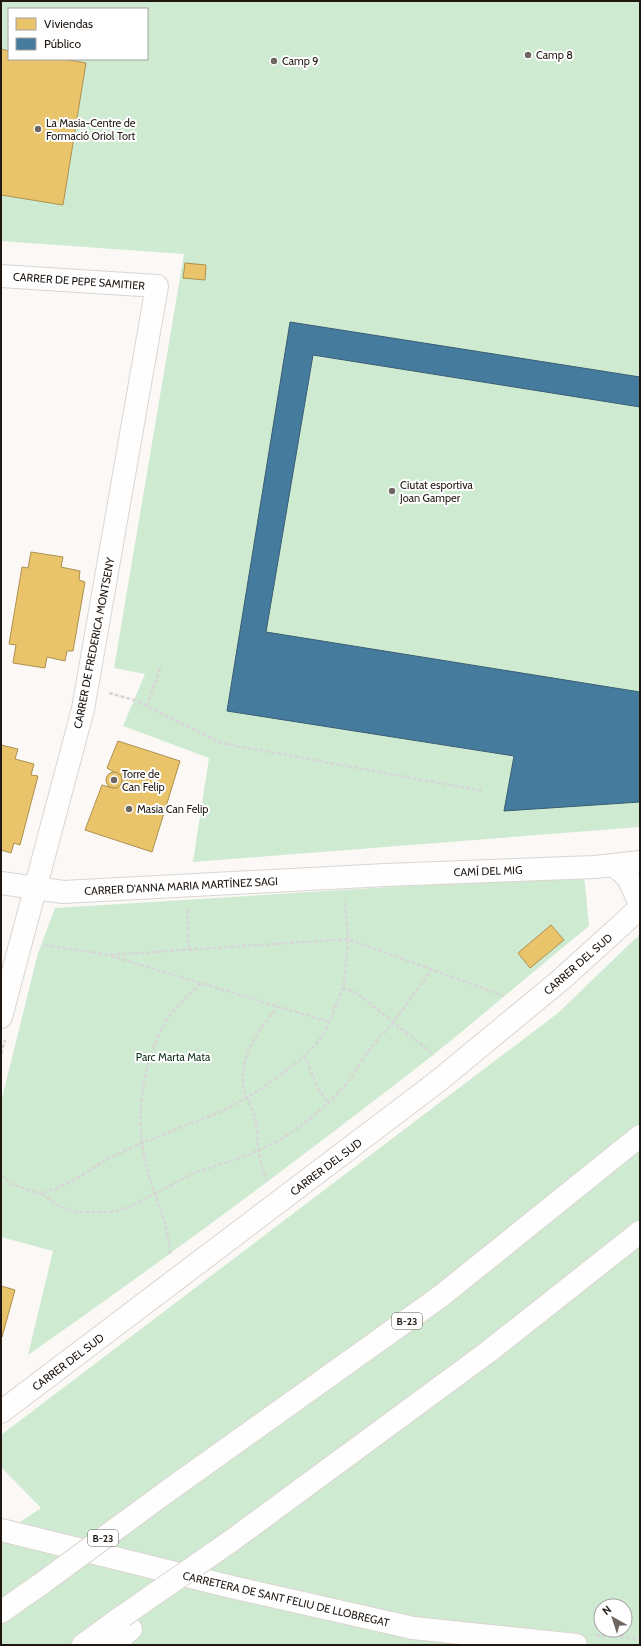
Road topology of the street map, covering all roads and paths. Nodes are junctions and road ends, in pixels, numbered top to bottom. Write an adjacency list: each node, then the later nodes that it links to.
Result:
1 (1, 276): 2 (main road, CARRER DE PEPE SAMITIER)
2 (157, 286): 12 (main road, CARRER DE FREDERICA MONTSENY)
3 (161, 666): 5 (path)
4 (134, 700): 5 (path)
5 (147, 706): 6 (path)
6 (482, 791)
7 (640, 862): 8 (main road, CAMÍ DEL MIG)
8 (614, 865): 9 (main road, CAMÍ DEL MIG); 13 (main road)
9 (353, 878): 11 (main road, CARRER D'ANNA MARIA MARTÍNEZ SAGI); 15 (path)
10 (1, 883): 12 (main road, CARRER D'ANNA MARIA MARTÍNEZ SAGI)
11 (188, 886): 12 (main road, CARRER D'ANNA MARIA MARTÍNEZ SAGI); 17 (path)
12 (35, 889): 16 (main road, CARRER DE FREDERICA MONTSENY)
13 (640, 904)
14 (640, 908): 23 (main road, CARRER DEL SUD)
15 (348, 939): 17 (path); 19 (path); 21 (path)
16 (23, 941): 18 (path); 24 (main road, CARRER DE FREDERICA MONTSENY)
17 (189, 949): 18 (path)
18 (109, 955): 20 (path)
19 (432, 969): 23 (path); 26 (path)
20 (201, 983): 22 (path); 32 (path)
21 (342, 988): 25 (path); 26 (path)
22 (278, 1007): 25 (path); 29 (path)
23 (521, 1012): 28 (main road, CARRER DEL SUD)
24 (1, 1017)
25 (329, 1022): 27 (path)
26 (393, 1023): 28 (path); 30 (path)
27 (304, 1055): 29 (path); 30 (path)
28 (450, 1071): 37 (main road, CARRER DEL SUD)
29 (246, 1097): 32 (path); 33 (path)
30 (328, 1103): 33 (path)
31 (640, 1136): 42 (main road, B-23, bridge)
32 (142, 1143): 35 (path); 36 (path)
33 (259, 1150): 35 (path); 37 (path)
34 (1, 1175): 36 (path)
35 (154, 1192): 36 (path); 39 (path)
36 (41, 1194)
37 (279, 1202): 39 (main road, CARRER DEL SUD)
38 (640, 1232): 43 (main road, bridge)
39 (184, 1274): 40 (main road, CARRER DEL SUD)
40 (1, 1412)
41 (1, 1530): 44 (main road, CARRETERA DE SANT FELIU DE LLOBREGAT)
42 (1, 1612)
43 (127, 1623): 45 (main road); 46 (main road)
44 (457, 1639): 47 (main road, CARRETERA DE SANT FELIU DE LLOBREGAT)
45 (83, 1645)
46 (113, 1645)
47 (576, 1645)

